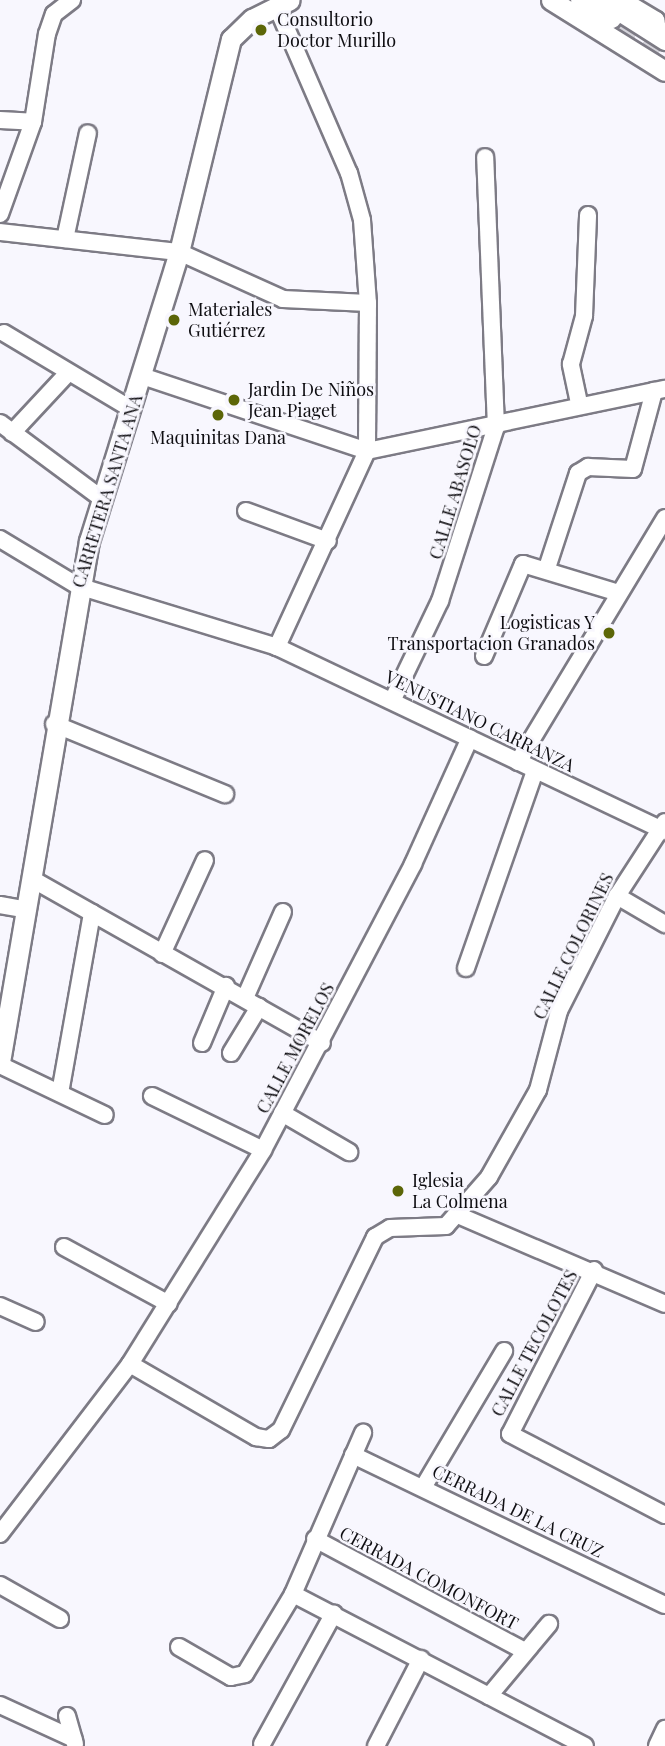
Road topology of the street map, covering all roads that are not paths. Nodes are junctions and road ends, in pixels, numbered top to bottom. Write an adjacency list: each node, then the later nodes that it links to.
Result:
1 (72, 0): 7 (street)
2 (551, 0): 10 (main road)
3 (580, 0): 8 (main road)
4 (602, 0): 8 (main road)
5 (623, 0): 9 (street)
6 (283, 4): 21 (main road, CARRETERA SANTA ANA); 22 (street)
7 (52, 7): 14 (street)
8 (633, 20): 9 (main road)
9 (662, 38): 10 (main road); 11 (main road)
10 (634, 50): 12 (main road)
11 (665, 58)
12 (665, 71)
13 (0, 120): 14 (street)
14 (33, 122): 17 (street)
15 (88, 133): 20 (street)
16 (485, 157): 30 (street, CALLE ABASOLO)
17 (0, 214)
18 (588, 215): 27 (street)
19 (1, 234): 20 (street)
20 (65, 239): 21 (street)
21 (179, 252): 22 (street); 25 (main road, CARRETERA SANTA ANA)
22 (368, 303): 31 (street)
23 (4, 333): 24 (street)
24 (68, 373): 28 (street); 29 (street)
25 (142, 376): 28 (main road, CARRETERA SANTA ANA); 31 (street)
26 (660, 390): 27 (street); 37 (street)
27 (579, 403): 30 (street)
28 (131, 409): 32 (main road, CARRETERA SANTA ANA)
29 (4, 427): 32 (street)
30 (496, 427): 31 (street); 42 (street, CALLE ABASOLO)
31 (368, 452): 36 (street)
32 (102, 498): 38 (main road, CARRETERA SANTA ANA)
33 (246, 511): 36 (street)
34 (665, 518): 39 (street)
35 (0, 539): 38 (street, VENUSTIANO CARRANZA)
36 (328, 541): 40 (street)
37 (547, 568): 39 (street); 41 (street)
38 (78, 586): 40 (street, VENUSTIANO CARRANZA); 43 (main road, CARRETERA SANTA ANA)
39 (616, 592): 45 (street)
40 (277, 647): 42 (street, VENUSTIANO CARRANZA)
41 (484, 656)
42 (393, 699): 44 (street, VENUSTIANO CARRANZA)
43 (54, 724): 47 (street); 50 (main road, CARRETERA SANTA ANA)
44 (470, 738): 45 (street, VENUSTIANO CARRANZA); 63 (street, CALLE MORELOS)
45 (518, 762): 46 (street, VENUSTIANO CARRANZA)
46 (535, 771): 48 (street, VENUSTIANO CARRANZA); 58 (street)
47 (225, 794)
48 (664, 827): 51 (street, CALLE COLORINES)
49 (205, 860): 57 (street)
50 (32, 879): 53 (main road, CARRETERA SANTA ANA); 55 (street)
51 (617, 896): 56 (street); 72 (street, CALLE COLORINES)
52 (0, 905): 53 (street)
53 (27, 910): 61 (main road, CARRETERA SANTA ANA)
54 (284, 912): 60 (street)
55 (92, 913): 57 (street); 66 (street)
56 (665, 924)
57 (162, 954): 59 (street)
58 (466, 968)
59 (226, 986): 60 (street); 62 (street)
60 (252, 1003): 63 (street); 64 (street)
61 (6, 1013): 65 (main road, CARRETERA SANTA ANA)
62 (202, 1043)
63 (323, 1043): 68 (street, CALLE MORELOS)
64 (231, 1054)
65 (0, 1063): 66 (street)
66 (60, 1093): 69 (street)
67 (152, 1096): 70 (street)
68 (282, 1113): 70 (street, CALLE MORELOS); 71 (street)
69 (105, 1115)
70 (263, 1150): 75 (street, CALLE MORELOS)
71 (349, 1152)
72 (460, 1216): 74 (street); 80 (street)
73 (64, 1247): 75 (street)
74 (594, 1270): 76 (street); 84 (street, CALLE TECOLOTES)
75 (169, 1304): 80 (street, CALLE MORELOS)
76 (665, 1304)
77 (0, 1306): 78 (street)
78 (36, 1322)
79 (504, 1351): 83 (street)
80 (131, 1364): 85 (street, CALLE MORELOS)
81 (363, 1433): 82 (street)
82 (353, 1455): 83 (street, CERRADA DE LA CRUZ); 86 (street)
83 (424, 1486): 89 (street, CERRADA DE LA CRUZ)
84 (665, 1515)
85 (0, 1534)
86 (315, 1539): 88 (street); 94 (street, CERRADA COMONFORT)
87 (0, 1585): 91 (street)
88 (293, 1594): 90 (street); 93 (street)
89 (665, 1605)
90 (334, 1613): 95 (street); 101 (street)
91 (60, 1619)
92 (549, 1624): 94 (street)
93 (178, 1647)
94 (525, 1651): 96 (street)
95 (421, 1659): 96 (street); 102 (street)
96 (489, 1696): 103 (street)
97 (0, 1705): 100 (street)
98 (67, 1716): 100 (street)
99 (665, 1729): 104 (street)
100 (75, 1743)
101 (262, 1744)
102 (376, 1746)
103 (585, 1746)
104 (657, 1746)

